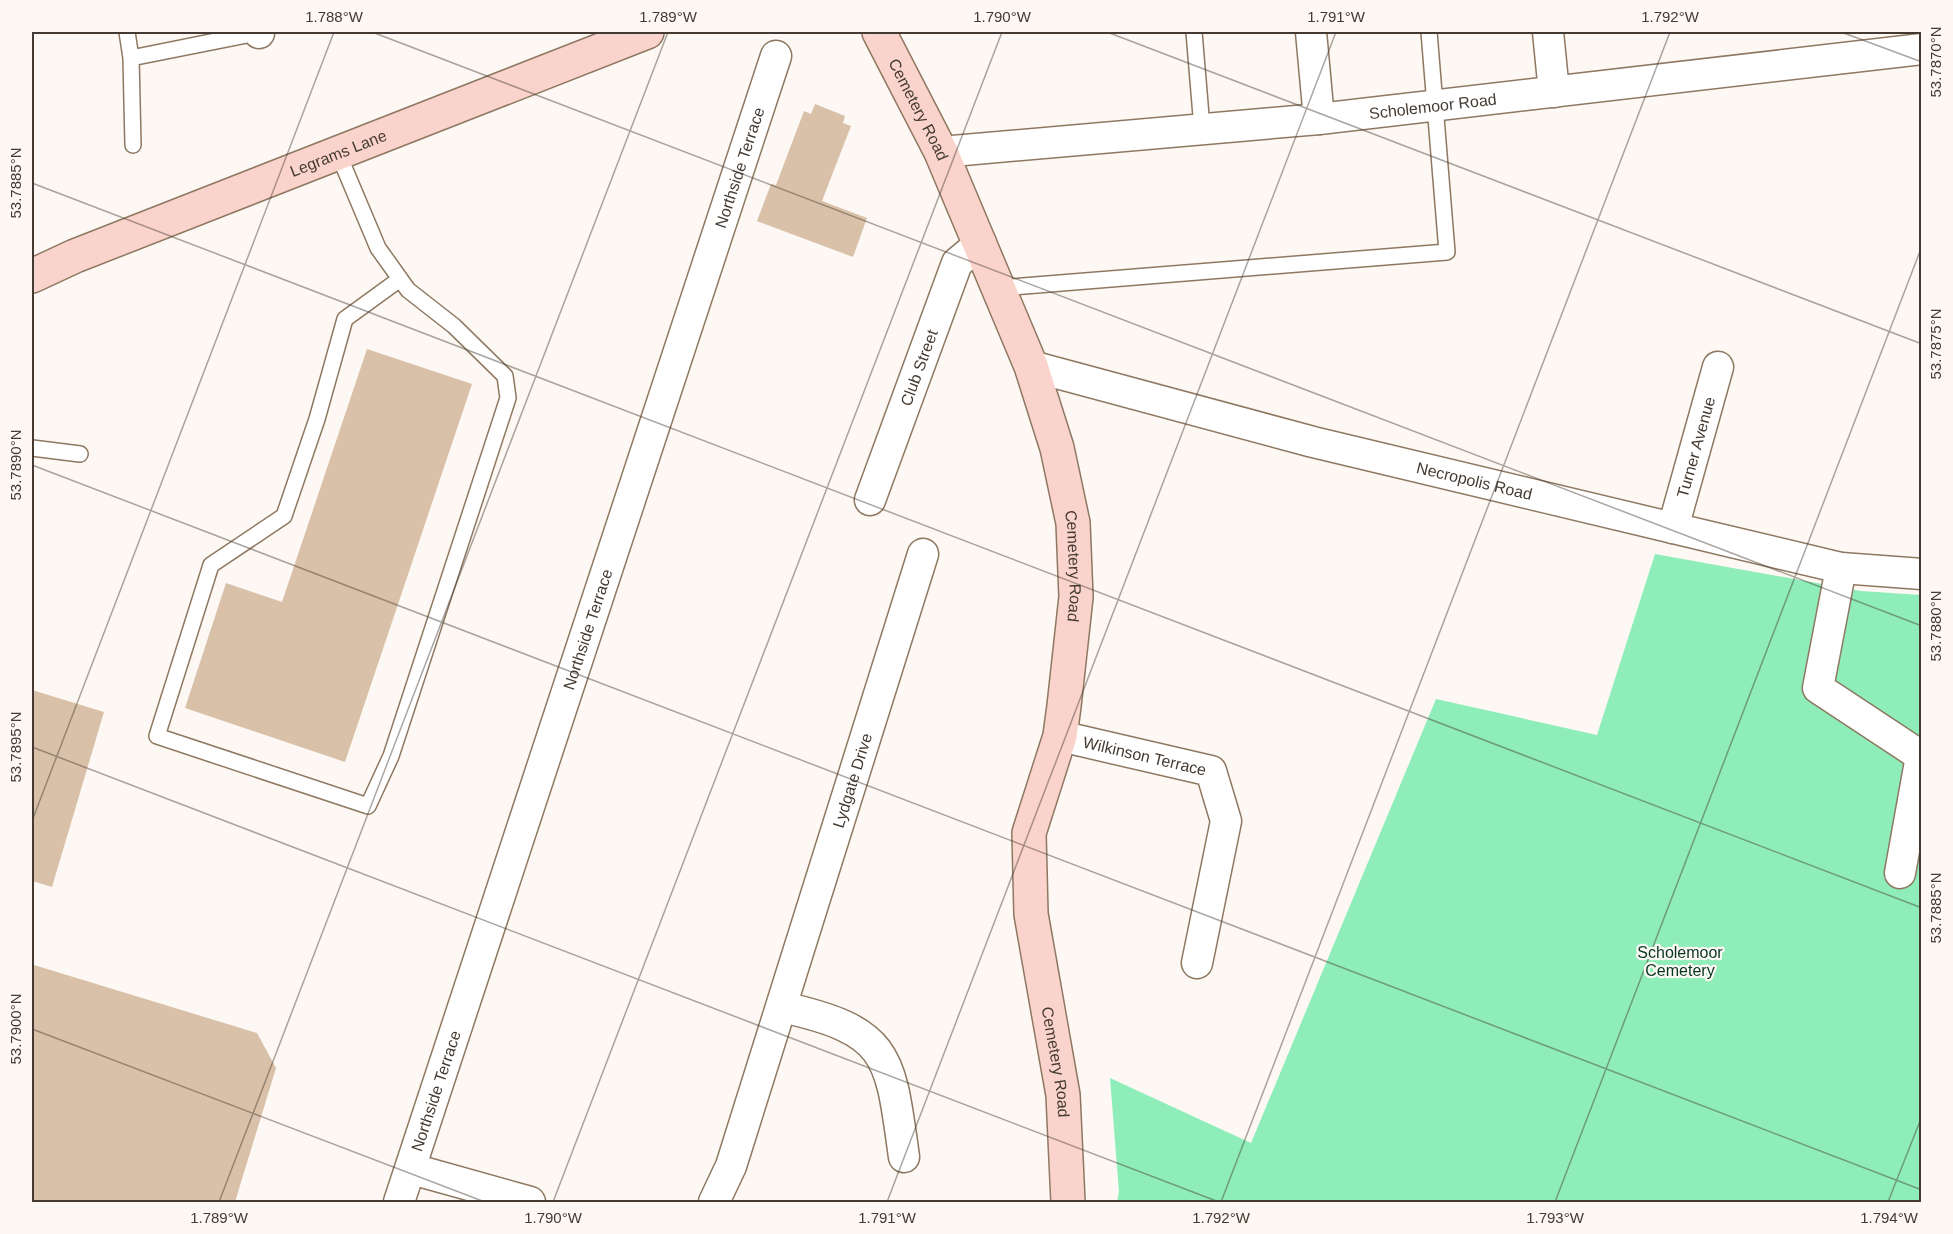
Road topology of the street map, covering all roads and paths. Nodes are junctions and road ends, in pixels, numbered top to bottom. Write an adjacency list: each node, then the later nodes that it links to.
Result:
1 (127, 32): 11 (lane)
2 (260, 32): 11 (lane)
3 (647, 32): 18 (street, Legrams Lane)
4 (879, 32): 17 (street, Cemetery Road)
5 (1194, 32): 15 (lane)
6 (1311, 32): 14 (street)
7 (1429, 32): 13 (lane)
8 (1548, 32): 12 (street)
9 (1922, 49): 12 (street, Scholemoor Road)
10 (776, 56): 37 (street, Northside Terrace)
11 (131, 58): 16 (lane)
12 (1554, 92): 13 (street, Scholemoor Road)
13 (1435, 106): 14 (street, Scholemoor Road); 22 (lane)
14 (1319, 119): 15 (street, Scholemoor Road)
15 (1202, 128): 17 (street, Scholemoor Road)
16 (133, 145)
17 (941, 152): 19 (street, Cemetery Road)
18 (338, 153): 20 (street, Legrams Lane); 21 (lane)
19 (981, 243): 22 (street, Cemetery Road); 27 (street, Club Street)
20 (32, 276)
21 (400, 279): 21 (lane)
22 (999, 288): 23 (street, Cemetery Road)
23 (1031, 366): 28 (street, Necropolis Road); 32 (street, Cemetery Road)
24 (1718, 367): 28 (street, Turner Avenue)
25 (32, 448): 26 (lane)
26 (80, 454)
27 (870, 500)
28 (1673, 528): 30 (street, Necropolis Road)
29 (923, 554): 35 (street, Lydgate Drive)
30 (1841, 568): 31 (street, Necropolis Road); 33 (street)
31 (1922, 574)
32 (1060, 736): 34 (street, Wilkinson Terrace); 41 (street, Cemetery Road)
33 (1900, 873)
34 (1197, 963)
35 (782, 1006): 36 (street); 40 (street, Lydgate Drive)
36 (904, 1157)
37 (412, 1169): 38 (street, Northside Terrace); 39 (street)
38 (399, 1203)
39 (530, 1203)
40 (714, 1203)
41 (1068, 1203)

